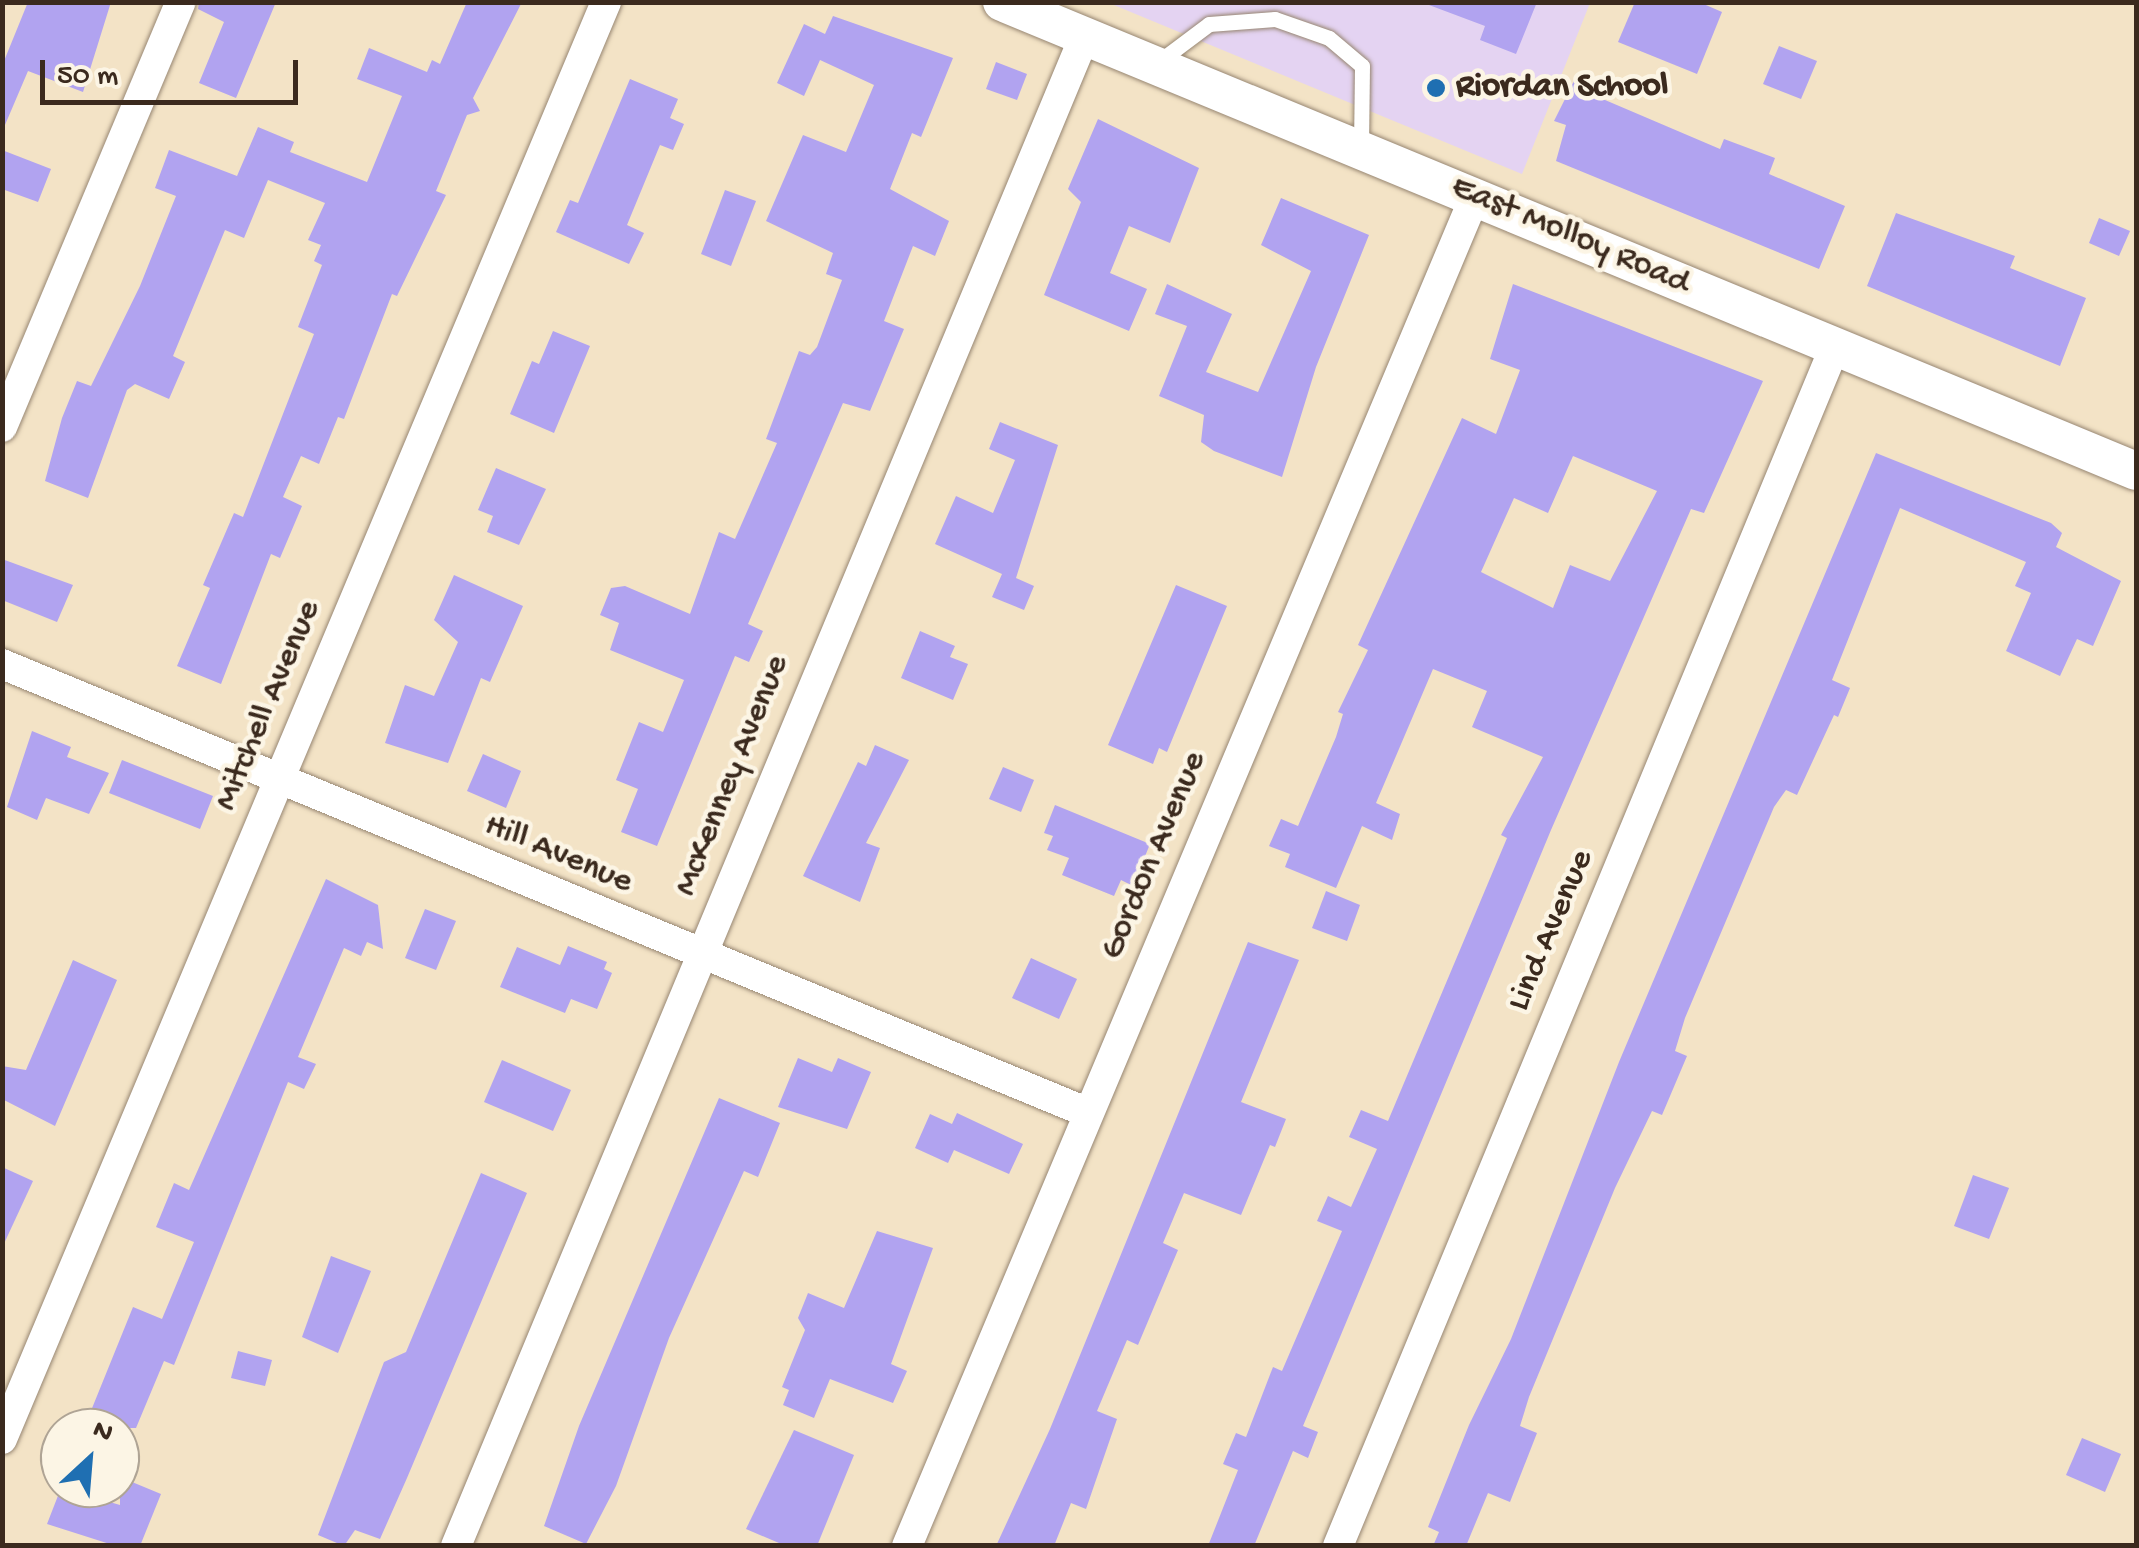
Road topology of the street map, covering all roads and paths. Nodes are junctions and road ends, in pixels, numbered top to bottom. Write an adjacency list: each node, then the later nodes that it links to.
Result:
1 (181, 2): 9 (street)
2 (606, 2): 12 (street, Mitchell Avenue)
3 (1002, 2): 4 (street, East Molloy Road)
4 (1084, 36): 5 (street, East Molloy Road); 13 (street, McKenney Avenue)
5 (1154, 65): 6 (street, East Molloy Road); 6 (lane)
6 (1361, 150): 7 (street, East Molloy Road)
7 (1475, 196): 8 (street, East Molloy Road); 14 (street, Gordon Avenue)
8 (1836, 346): 10 (street, East Molloy Road); 18 (street, Lind Avenue)
9 (2, 427)
10 (2136, 471)
11 (2, 664): 12 (street, Hill Avenue)
12 (279, 778): 13 (street, Hill Avenue); 15 (street, Mitchell Avenue)
13 (700, 954): 14 (street, Hill Avenue); 16 (street, McKenney Avenue)
14 (1086, 1112): 17 (street, Gordon Avenue)
15 (2, 1440)
16 (456, 1546)
17 (907, 1546)
18 (1338, 1546)

